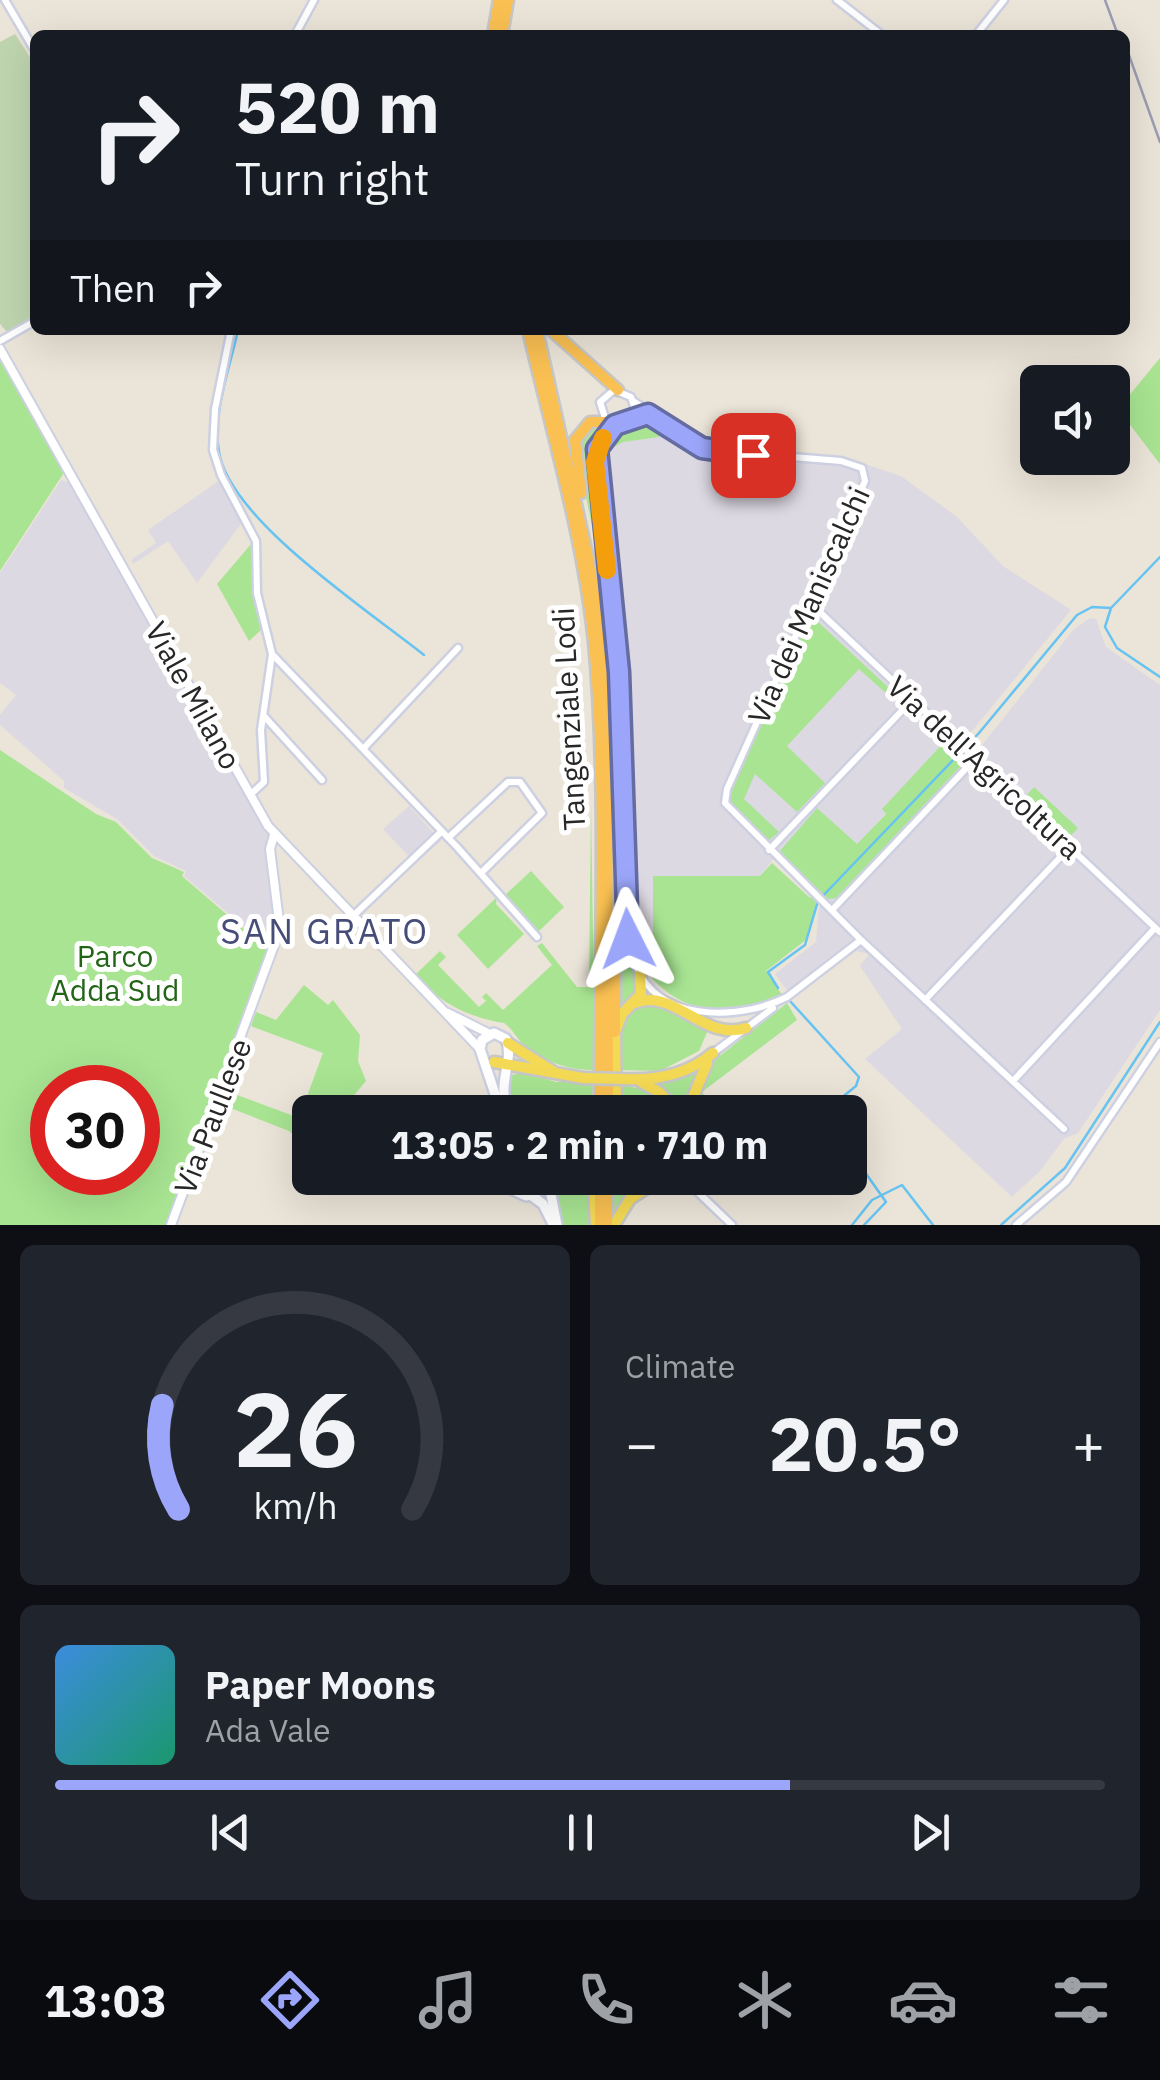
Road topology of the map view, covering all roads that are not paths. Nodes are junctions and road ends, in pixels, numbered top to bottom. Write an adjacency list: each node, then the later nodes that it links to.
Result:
1 (5, 0): 12 (street)
2 (314, 0): 7 (street)
3 (500, 0): 8 (highway)
4 (508, 0): 9 (highway)
5 (837, 0): 10 (street)
6 (1004, 0): 11 (street)
7 (297, 30)
8 (494, 30)
9 (503, 30)
10 (876, 30)
11 (980, 30)
12 (30, 42)
13 (30, 323): 18 (street)
14 (230, 335): 28 (street)
15 (529, 335): 66 (highway, Tangenziale Lodi)
16 (538, 335): 25 (highway)
17 (558, 335): 20 (highway)
18 (0, 341)
19 (0, 349): 34 (street, Viale Milano)
20 (618, 390): 21 (street); 24 (street)
21 (634, 401): 22 (street); 23 (street)
22 (648, 414): 23 (street); 26 (street, Via dei Maniscalchi)
23 (630, 420): 24 (street)
24 (611, 424): 25 (highway); 49 (street)
25 (594, 583): 41 (highway)
26 (809, 602): 29 (street, Via dell'Agricoltura); 39 (street, Via dei Maniscalchi)
27 (458, 648): 31 (street)
28 (272, 654): 30 (street); 31 (street)
29 (913, 699): 32 (street, Via dell'Agricoltura); 39 (street)
30 (263, 715): 33 (street); 34 (street)
31 (363, 750): 35 (street)
32 (976, 758): 38 (street, Via dell'Agricoltura); 44 (street)
33 (322, 780)
34 (250, 796): 36 (street, Viale Milano)
35 (440, 833): 37 (street); 45 (street)
36 (274, 835): 40 (street, Viale Milano); 42 (street, Via Paullese)
37 (448, 838): 43 (street); 43 (street)
38 (1070, 847): 46 (street, Via dell'Agricoltura); 51 (street)
39 (769, 850): 44 (street)
40 (289, 851): 42 (street); 45 (street, Viale Milano)
41 (608, 866): 56 (highway); 67 (highway)
42 (273, 867): 79 (street, Via Paullese)
43 (480, 873): 47 (street)
44 (833, 910): 48 (street)
45 (352, 917): 53 (street, Viale Milano)
46 (1158, 930): 63 (street)
47 (537, 937)
48 (861, 940): 50 (street); 51 (street)
49 (640, 976): 50 (street); 52 (main road)
50 (787, 997): 54 (street)
51 (926, 1000): 63 (street)
52 (633, 1004): 55 (main road); 56 (main road)
53 (436, 1005): 57 (street); 60 (street, Viale Milano)
54 (746, 1028): 55 (main road); 59 (street)
55 (712, 1029): 59 (main road)
56 (615, 1032): 68 (main road)
57 (490, 1034): 60 (main road); 60 (main road)
58 (1160, 1042): 83 (street)
59 (715, 1052): 62 (main road); 70 (main road)
60 (500, 1059): 61 (main road); 61 (main road); 64 (main road); 65 (main road)
61 (578, 1078): 62 (main road, bridge)
62 (627, 1079): 69 (main road)
63 (1013, 1081): 71 (street)
64 (502, 1095)
65 (503, 1095)
66 (601, 1095)
67 (601, 1095)
68 (616, 1095)
69 (663, 1095)
70 (692, 1095)
71 (1064, 1129)
72 (527, 1195): 78 (main road)
73 (552, 1195): 80 (main road)
74 (596, 1195): 81 (main road)
75 (604, 1195): 81 (highway)
76 (636, 1195): 81 (main road)
77 (703, 1195): 82 (street)
78 (532, 1196): 80 (main road)
79 (171, 1225)
80 (556, 1225)
81 (604, 1225)
82 (732, 1225)
83 (1016, 1225)

